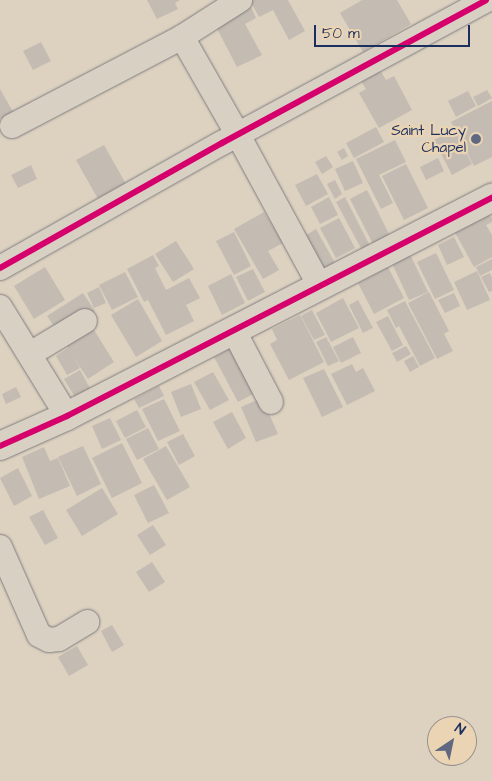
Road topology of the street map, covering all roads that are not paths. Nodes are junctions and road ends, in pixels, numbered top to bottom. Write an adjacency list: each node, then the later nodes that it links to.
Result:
1 (240, 0): 3 (street)
2 (486, 0): 5 (street)
3 (182, 37): 4 (street); 5 (street)
4 (12, 126)
5 (238, 135): 7 (street); 8 (street)
6 (492, 198): 8 (street)
7 (0, 268)
8 (320, 286): 11 (street)
9 (0, 307): 12 (street)
10 (85, 322): 12 (street)
11 (234, 331): 13 (street); 14 (street)
12 (30, 354): 14 (street)
13 (272, 402)
14 (67, 416): 15 (street)
15 (0, 446)
16 (0, 547): 17 (street)
17 (86, 622)

